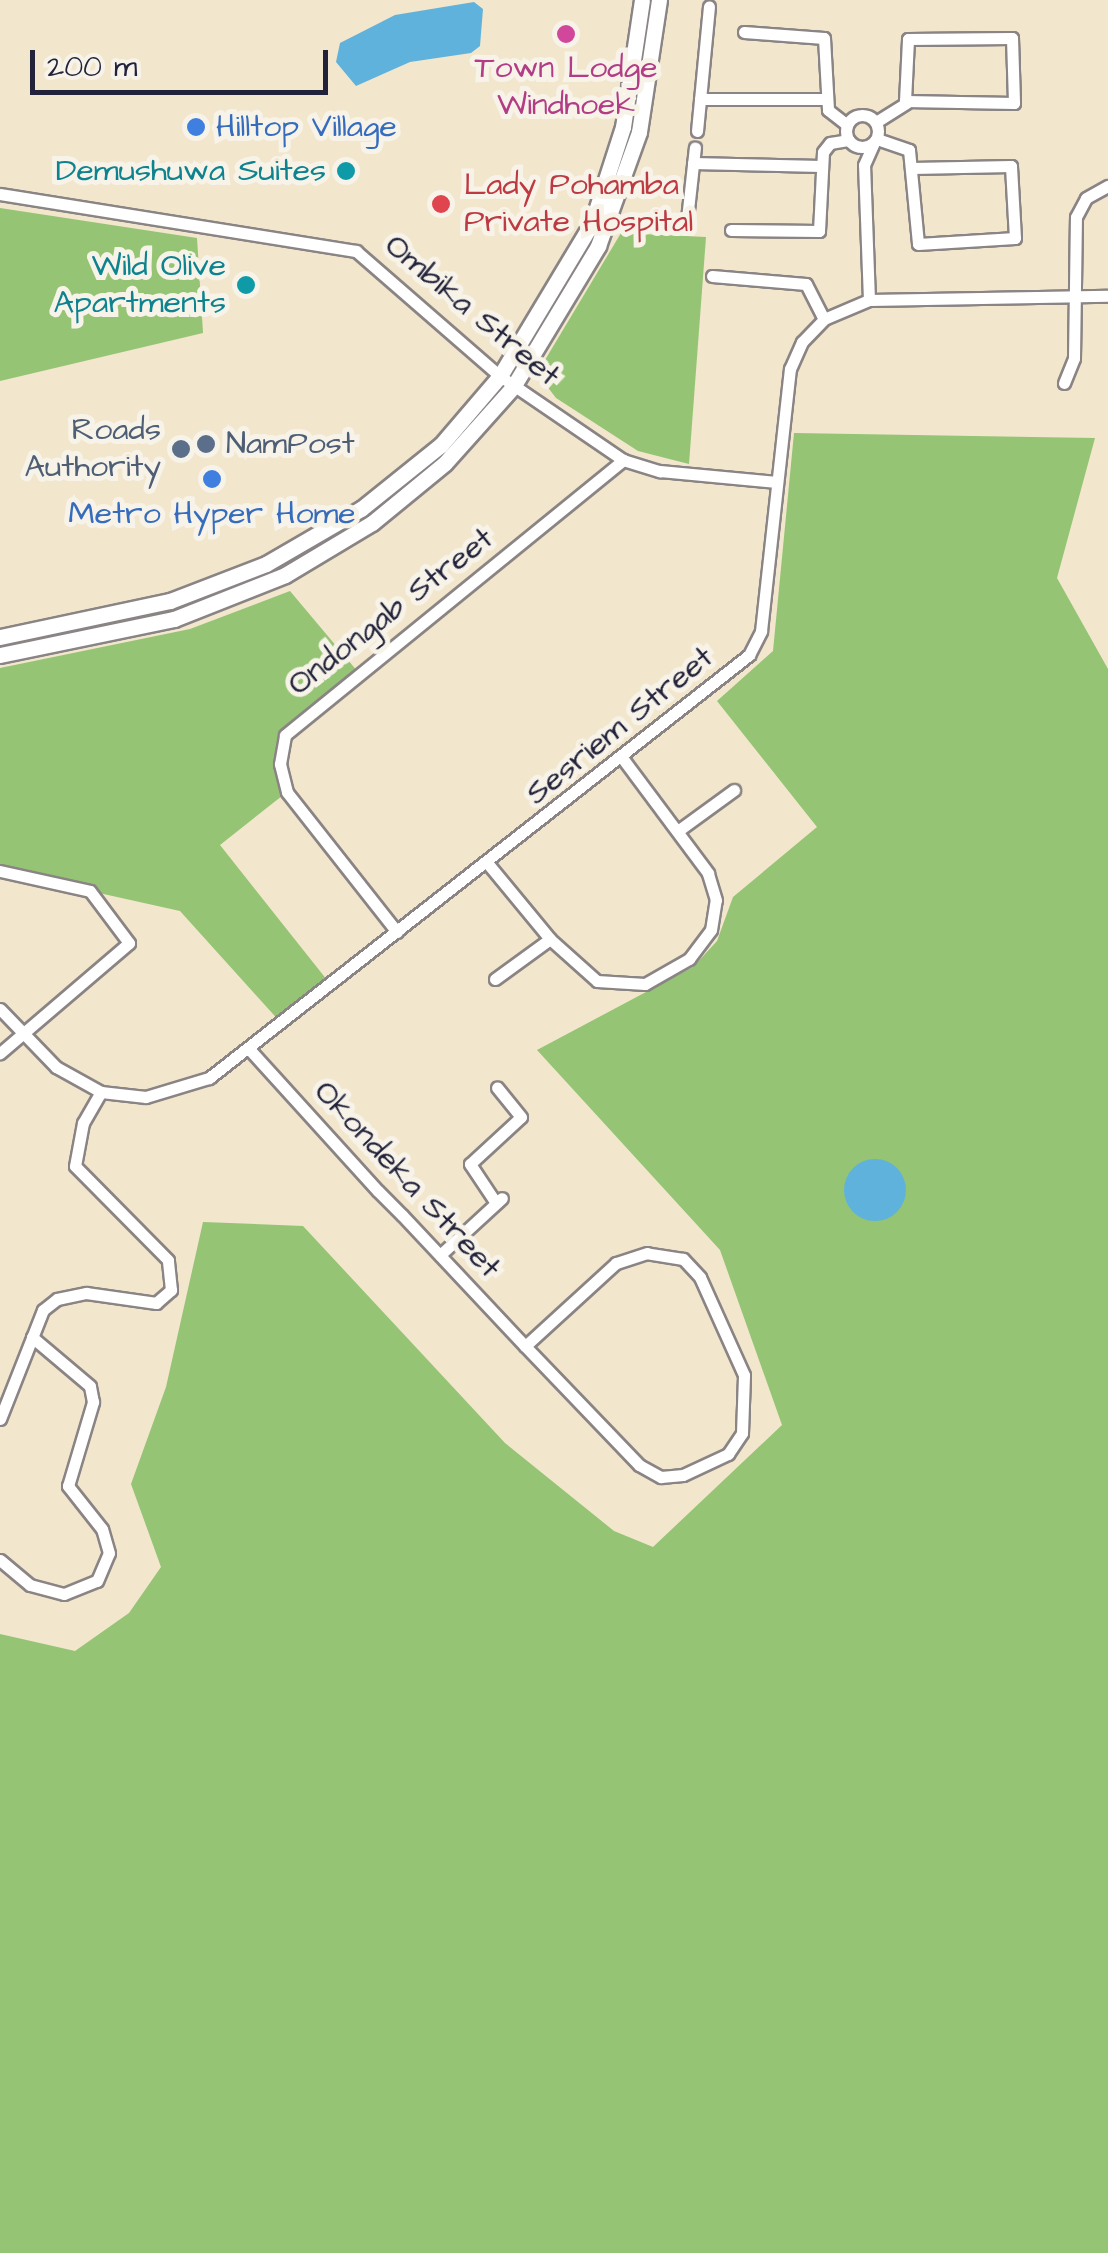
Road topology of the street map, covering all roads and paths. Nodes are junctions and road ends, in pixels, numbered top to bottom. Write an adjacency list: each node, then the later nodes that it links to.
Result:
1 (642, 0): 27 (main road)
2 (659, 0): 27 (main road)
3 (710, 7): 5 (street)
4 (744, 32): 6 (street)
5 (700, 99): 6 (street); 10 (street)
6 (826, 99): 9 (street)
7 (907, 103): 7 (street); 8 (street)
8 (876, 122): 9 (street); 11 (street)
9 (847, 125): 12 (street)
10 (696, 131)
11 (875, 141): 12 (street); 15 (street); 17 (street)
12 (851, 143): 15 (street); 16 (street)
13 (695, 147): 14 (street)
14 (693, 163): 16 (street); 20 (street)
15 (864, 164): 25 (street)
16 (821, 166): 21 (street)
17 (912, 168): 17 (street)
18 (1108, 186): 24 (street)
19 (0, 194): 27 (street, Ombika Street)
20 (686, 228)
21 (730, 230)
22 (712, 276): 26 (street)
23 (1108, 296): 24 (street)
24 (1073, 297): 25 (street); 28 (street)
25 (869, 300): 26 (street)
26 (824, 319): 30 (street, Sesriem Street)
27 (506, 382): 29 (street, Ombika Street); 31 (main road); 32 (main road)
28 (1064, 383)
29 (624, 460): 30 (street, Ombika Street); 38 (street, Ondongab Street)
30 (776, 482): 33 (street, Sesriem Street)
31 (0, 637)
32 (0, 654)
33 (623, 759): 35 (street); 36 (street, Sesriem Street)
34 (734, 790): 35 (street)
35 (679, 830): 39 (street)
36 (489, 865): 38 (street, Sesriem Street); 39 (street)
37 (0, 871): 42 (street)
38 (397, 932): 43 (street, Sesriem Street)
39 (550, 939): 40 (street)
40 (495, 980)
41 (0, 1009): 42 (street, Sesriem Street)
42 (23, 1034): 44 (street); 46 (street, Sesriem Street)
43 (250, 1050): 46 (street, Sesriem Street); 47 (street, Okondeka Street)
44 (0, 1053)
45 (498, 1088): 47 (street)
46 (100, 1092): 48 (street)
47 (440, 1255): 49 (street, Okondeka Street)
48 (32, 1337): 50 (street); 51 (street)
49 (525, 1346): 49 (street, Okondeka Street)
50 (0, 1419)
51 (0, 1560)

